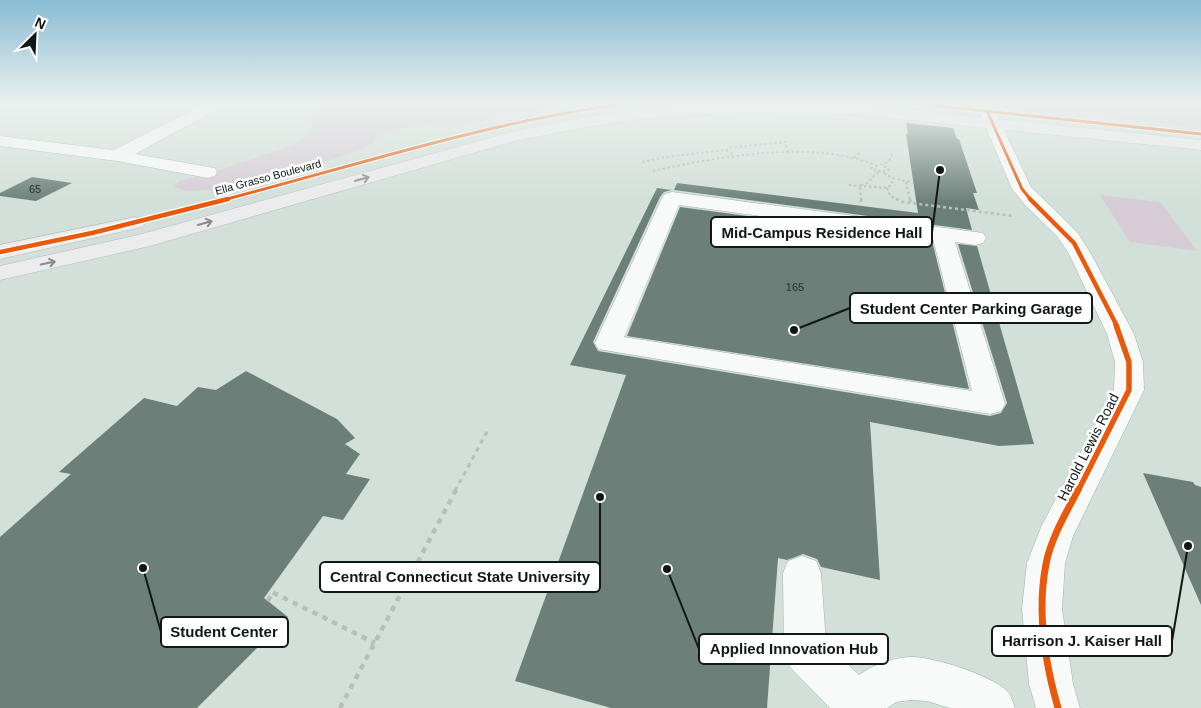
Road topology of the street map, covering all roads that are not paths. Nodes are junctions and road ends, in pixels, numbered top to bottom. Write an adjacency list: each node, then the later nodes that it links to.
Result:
1 (154, 136): 8 (street)
2 (466, 136): 10 (main road, Ella Grasso Boulevard)
3 (517, 136): 10 (main road, Ella Grasso Boulevard, one-way to 3)
4 (998, 136): 19 (street, Harold Lewis Road)
5 (1133, 136): 7 (main road, Ella Grasso Boulevard)
6 (0, 141): 8 (street)
7 (1201, 145)
8 (116, 156): 9 (street)
9 (208, 172)
10 (297, 189): 11 (main road, Ella Grasso Boulevard)
11 (264, 198): 14 (main road, Ella Grasso Boulevard); 15 (main road, Ella Grasso Boulevard, one-way to 11)
12 (942, 234): 12 (street); 13 (street)
13 (974, 238)
14 (0, 252)
15 (0, 273)
16 (802, 573): 17 (street)
17 (858, 707): 18 (street)
18 (993, 708)
19 (1058, 708)

